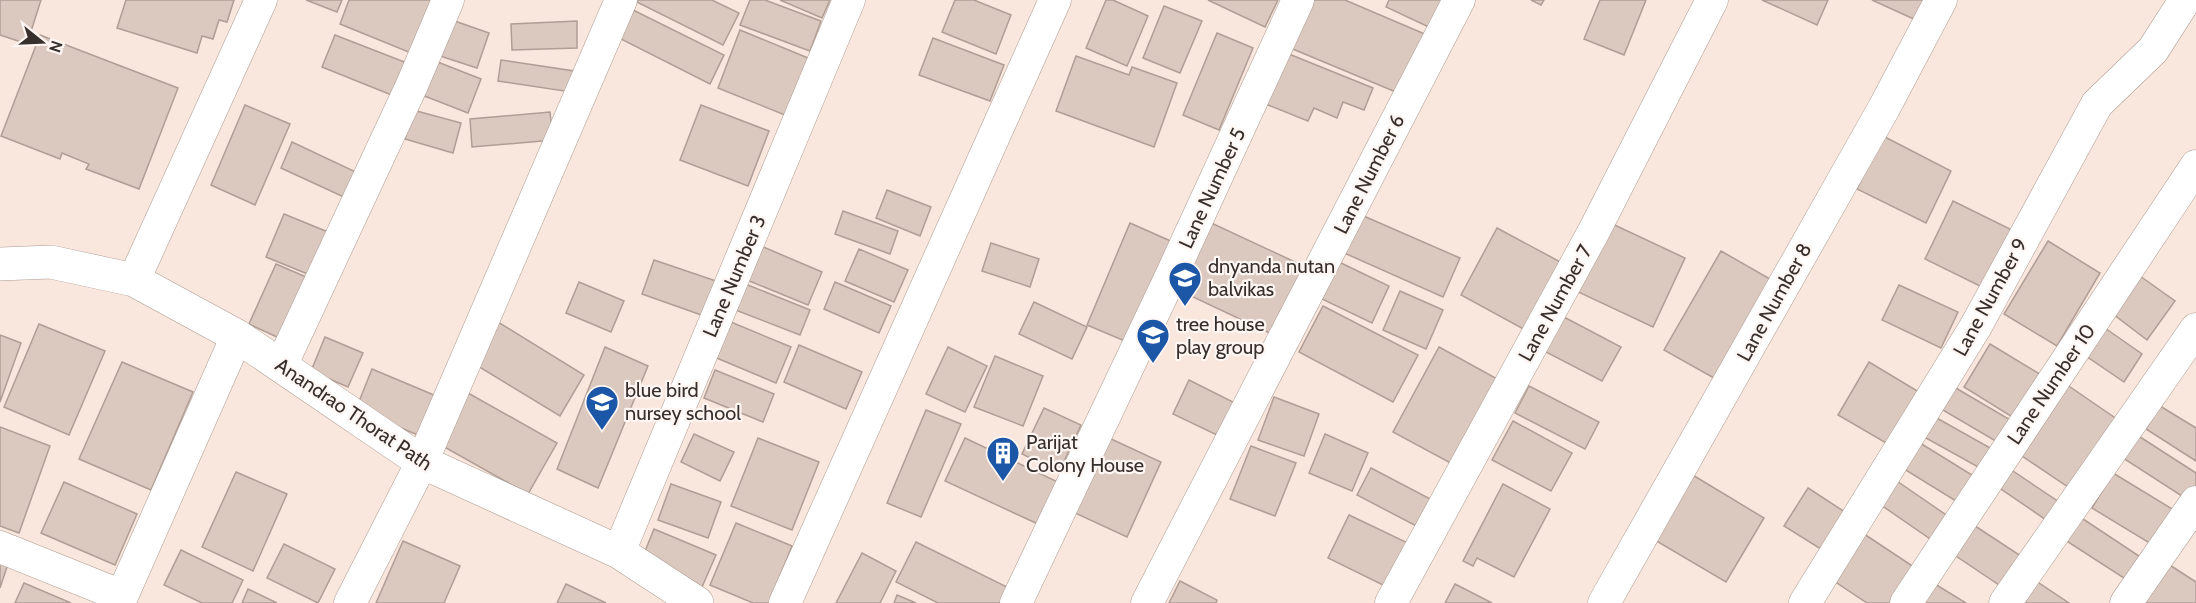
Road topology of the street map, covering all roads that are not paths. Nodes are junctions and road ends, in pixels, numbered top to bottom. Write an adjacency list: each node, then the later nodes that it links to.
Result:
1 (261, 0): 13 (street)
2 (448, 0): 16 (street)
3 (621, 0): 17 (street)
4 (849, 0): 20 (street, Lane Number 3)
5 (1055, 0): 24 (street)
6 (1298, 0): 25 (street, Lane Number 5)
7 (1459, 0): 26 (street, Lane Number 6)
8 (1712, 0): 27 (street, Lane Number 7)
9 (1941, 0): 28 (street, Lane Number 8)
10 (2185, 0): 29 (street, Lane Number 9)
11 (2196, 166): 30 (street, Lane Number 10)
12 (0, 264): 13 (street, Anandrao Thorat Path)
13 (134, 280): 15 (street, Anandrao Thorat Path)
14 (2196, 329): 31 (street)
15 (237, 336): 16 (street, Anandrao Thorat Path); 21 (street)
16 (281, 366): 17 (street, Anandrao Thorat Path)
17 (422, 462): 20 (street, Anandrao Thorat Path); 22 (street)
18 (2196, 502): 32 (street)
19 (0, 547): 21 (street)
20 (619, 552): 23 (street, Anandrao Thorat Path)
21 (120, 599)
22 (350, 603)
23 (698, 603)
24 (785, 603)
25 (1016, 603)
26 (1148, 603)
27 (1391, 603)
28 (1605, 603)
29 (1805, 603)
30 (1906, 603)
31 (2005, 603)
32 (2126, 603)

